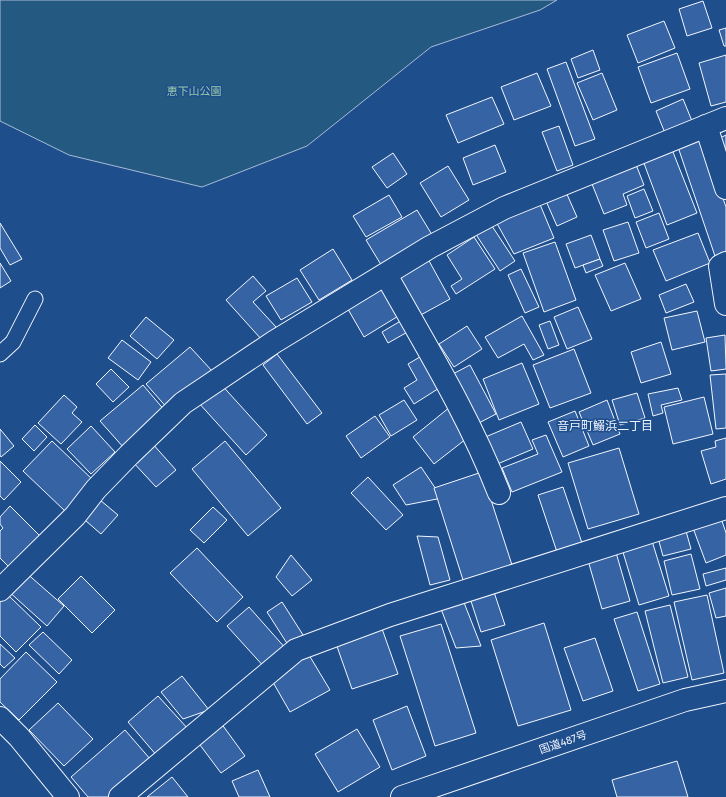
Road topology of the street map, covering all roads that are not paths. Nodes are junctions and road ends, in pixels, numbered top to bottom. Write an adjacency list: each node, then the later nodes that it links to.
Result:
1 (726, 118): 2 (main road)
2 (706, 126): 3 (main road); 5 (main road)
3 (726, 188)
4 (726, 263): 7 (main road)
5 (386, 274): 9 (main road); 11 (main road)
6 (35, 299): 8 (lane)
7 (726, 304)
8 (0, 354)
9 (499, 493)
10 (726, 508): 15 (main road)
11 (0, 590)
12 (726, 691): 16 (main road, 国道487号)
13 (0, 718): 14 (main road)
14 (68, 797)
15 (120, 797)
16 (402, 797)

